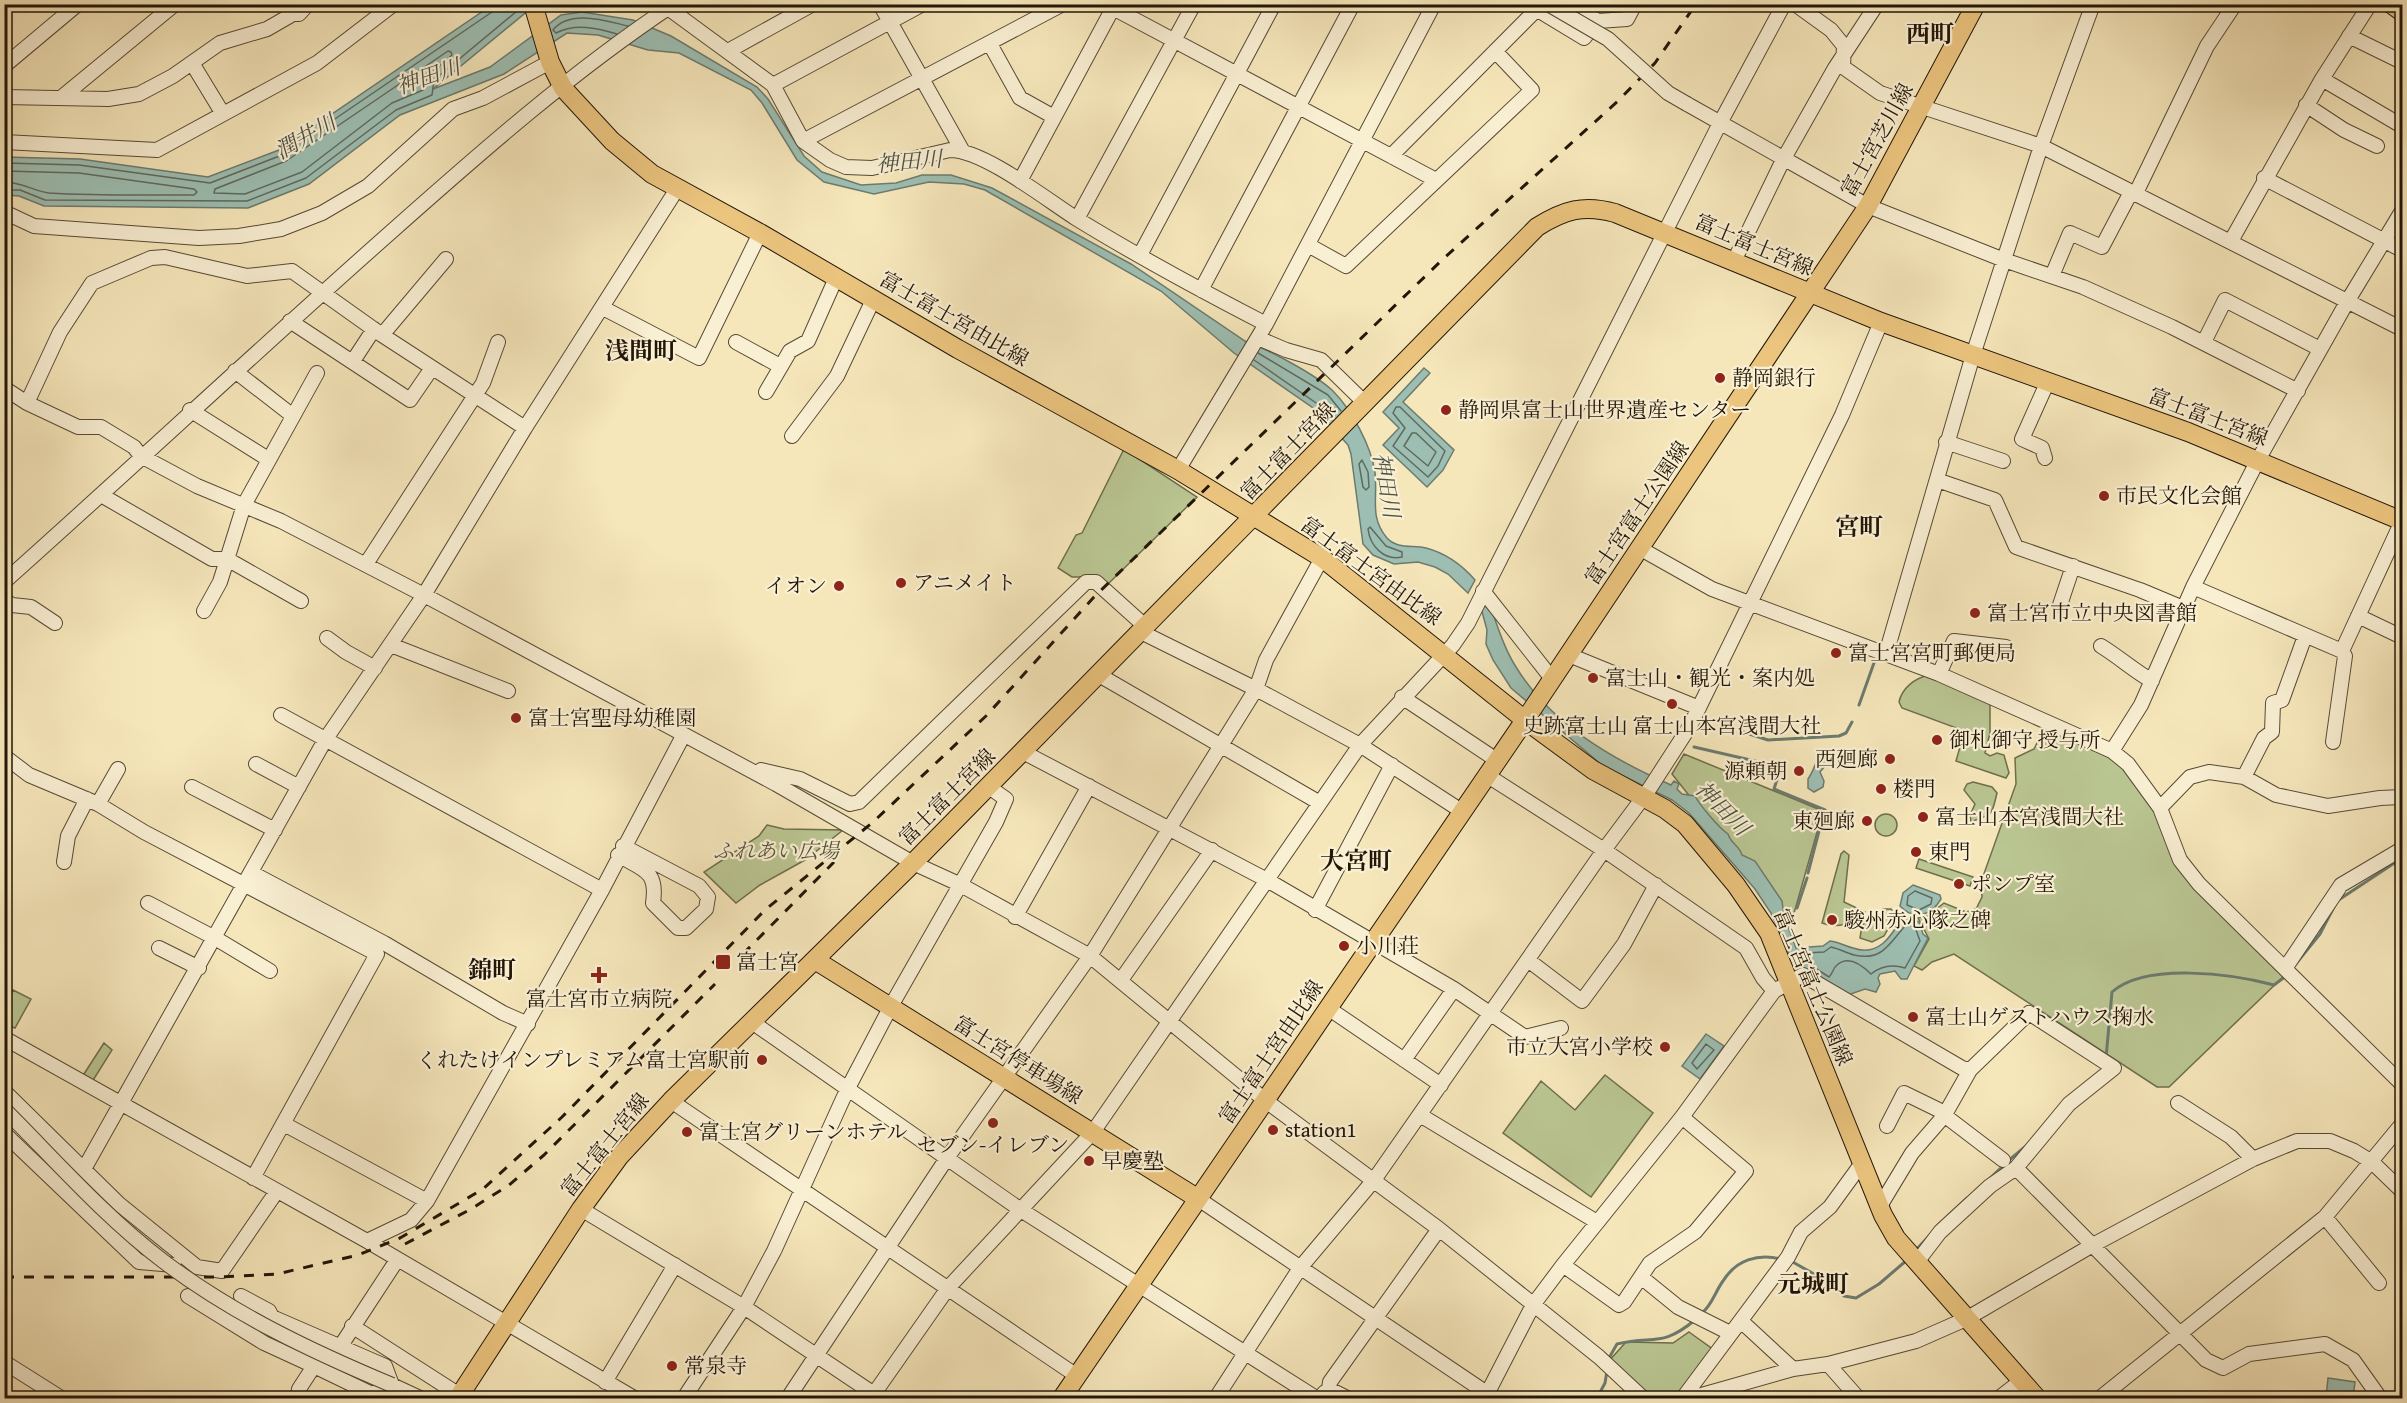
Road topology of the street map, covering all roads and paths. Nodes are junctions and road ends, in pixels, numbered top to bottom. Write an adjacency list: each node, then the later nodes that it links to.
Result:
1 (78, 4): 40 (street)
2 (175, 4): 47 (street)
3 (309, 4): 26 (street)
4 (394, 4): 51 (street)
5 (533, 4): 37 (main road, 富士富士宮由比線)
6 (813, 4): 34 (street)
7 (880, 4): 30 (street)
8 (923, 4): 30 (street)
9 (1063, 4): 33 (street)
10 (1194, 4): 32 (street)
11 (1274, 4): 41 (street)
12 (1353, 4): 50 (street)
13 (1434, 4): 56 (street)
14 (1569, 4): 29 (street)
15 (1635, 4): 29 (street)
16 (1784, 4): 53 (street)
17 (1795, 4): 36 (street)
18 (1877, 4): 36 (street)
19 (1976, 4): 49 (main road, 富士宮芝川線)
20 (2093, 4): 58 (street)
21 (2235, 4): 67 (street)
22 (2370, 4): 31 (street)
23 (2391, 4): 28 (main road)
24 (1112, 6): 32 (street); 52 (street)
25 (1537, 6): 29 (street); 35 (street); 53 (street, bridge)
26 (288, 9): 39 (street)
27 (667, 9): 34 (street); 45 (street)
28 (2403, 12)
29 (1598, 21)
30 (890, 22): 42 (street); 44 (street)
31 (2349, 36): 38 (street); 43 (street)
32 (1175, 41): 41 (street); 71 (street)
33 (990, 44): 42 (street); 52 (street)
34 (728, 51): 44 (street)
35 (1494, 51): 61 (street); 64 (street)
36 (1844, 56): 49 (street); 62 (street)
37 (550, 62): 45 (main road, 富士富士宮由比線); 70 (street)
38 (2403, 62)
39 (192, 63): 47 (street); 51 (street)
40 (4, 66)
41 (1237, 74): 50 (street); 78 (street)
42 (920, 77): 55 (street); 60 (street)
43 (2322, 79): 48 (street); 54 (street)
44 (773, 85): 55 (street)
45 (563, 88): 66 (main road, 富士富士宮由比線); 85 (street)
46 (4, 97): 47 (street)
47 (62, 97)
48 (2306, 105): 59 (street); 63 (street)
49 (1922, 106): 58 (street); 68 (main road, 富士宮芝川線)
50 (1298, 107): 56 (street); 84 (street)
51 (223, 114): 57 (street)
52 (1054, 117): 65 (street)
53 (1719, 125): 62 (street); 72 (street)
54 (2403, 126)
55 (803, 141): 60 (street)
56 (1361, 141): 61 (street); 76 (street)
57 (4, 142)
58 (2041, 146): 67 (street); 80 (street)
59 (2377, 147)
60 (962, 150): 65 (street)
61 (1391, 156): 64 (street)
62 (1783, 159): 68 (street); 81 (street)
63 (2264, 178): 74 (street); 75 (street)
64 (1436, 180): 76 (street)
65 (1020, 181): 71 (street)
66 (677, 189): 73 (main road, 富士富士宮由比線); 89 (street)
67 (2133, 194): 75 (street); 82 (street)
68 (1868, 206): 80 (street); 86 (main road, 富士宮芝川線)
69 (2403, 211): 74 (street)
70 (5, 216)
71 (1077, 219): 78 (street)
72 (1665, 232): 81 (main road, 富士富士宮線); 113 (main road, 富士富士宮線); 136 (street)
73 (760, 233): 83 (main road, 富士富士宮由比線); 89 (street)
74 (2385, 240): 77 (street); 88 (street)
75 (2231, 241): 88 (street)
76 (1308, 245): 92 (street)
77 (2403, 250)
78 (1140, 255): 84 (street)
79 (446, 259): 94 (street)
80 (2004, 260): 82 (street); 100 (street)
81 (1734, 261): 86 (main road, 富士富士宮線)
82 (2052, 276): 98 (street)
83 (836, 278): 87 (main road, 富士富士宮由比線); 102 (street)
84 (1201, 290): 92 (street)
85 (322, 293): 90 (street); 94 (street); 111 (street)
86 (1810, 293): 91 (main road, 富士富士宮線); 129 (main road, 富士宮富士公園線)
87 (873, 300): 116 (street); 123 (main road, 富士富士宮由比線)
88 (2347, 302): 93 (street); 99 (street)
89 (603, 308): 115 (street)
90 (290, 321): 101 (street); 104 (street)
91 (1881, 322): 100 (main road, 富士富士宮線); 140 (street)
92 (1266, 324): 95 (street)
93 (2403, 329)
94 (378, 332): 101 (street); 103 (street)
95 (1256, 341): 113 (street); 123 (street)
96 (498, 342): 110 (street)
97 (736, 342): 102 (street)
98 (2204, 342): 99 (street); 108 (street)
99 (2320, 349): 108 (street)
100 (1973, 355): 106 (main road, 富士富士宮線); 117 (street)
101 (353, 361): 103 (street)
102 (780, 366): 109 (street)
103 (432, 368): 110 (street)
104 (235, 371): 112 (street); 114 (street)
105 (317, 373): 114 (street)
106 (2048, 381): 119 (street); 121 (main road, 富士富士宮線)
107 (4, 387): 111 (street)
108 (2298, 391): 121 (street)
109 (766, 392)
110 (473, 396): 115 (street); 132 (street)
111 (27, 403): 118 (street)
112 (190, 410): 118 (street); 120 (street)
113 (1359, 410): 127 (main road, 富士富士宮線)
114 (293, 416): 120 (street)
115 (525, 428): 137 (street)
116 (792, 436)
117 (1946, 442): 122 (street); 124 (street)
118 (141, 456): 125 (street); 126 (street)
119 (2045, 458)
120 (268, 459): 126 (street)
121 (2258, 460): 128 (main road, 富士富士宮線); 135 (street)
122 (2003, 461)
123 (1178, 470): 127 (main road, 富士富士宮由比線)
124 (1937, 480): 133 (street); 155 (street)
125 (101, 495): 131 (street); 134 (street)
126 (244, 505): 131 (street); 132 (street)
127 (1254, 518): 130 (main road, 富士富士宮由比線); 146 (main road, 富士富士宮線)
128 (2402, 521): 144 (street)
129 (1641, 549): 140 (street); 156 (main road, 富士宮富士公園線)
130 (1322, 558): 154 (main road, 富士富士宮由比線); 162 (street)
131 (227, 559): 139 (street); 143 (street)
132 (366, 564): 137 (street)
133 (2073, 566): 141 (street); 142 (street)
134 (4, 582)
135 (2193, 587): 142 (street); 147 (street)
136 (1483, 591): 154 (street); 160 (street)
137 (424, 595): 150 (street); 168 (street)
138 (4, 600): 145 (street)
139 (301, 601)
140 (1751, 605): 155 (street); 166 (street)
141 (2060, 605)
142 (2183, 608): 161 (street)
143 (204, 610)
144 (2358, 616): 148 (street); 153 (street)
145 (55, 623)
146 (1144, 629): 159 (main road, 富士富士宮線); 162 (street); 178 (street)
147 (2305, 636): 153 (street); 181 (street)
148 (2403, 637)
149 (327, 638): 157 (street)
150 (391, 645): 157 (street); 163 (street)
151 (2101, 646): 161 (street)
152 (2006, 647): 158 (street)
153 (2342, 651): 170 (street)
154 (1444, 653): 164 (street); 165 (main road, 富士富士宮由比線)
155 (1886, 654): 158 (street)
156 (1569, 655): 160 (main road, 富士宮富士公園線); 166 (street)
157 (375, 668): 169 (street)
158 (1939, 674): 173 (street)
159 (1099, 675): 171 (street); 174 (main road, 富士富士宮線)
160 (1553, 680): 165 (main road, 富士宮富士公園線)
161 (2152, 681): 173 (street)
162 (1256, 689): 171 (street); 172 (street)
163 (508, 691)
164 (1402, 697): 172 (street); 180 (street)
165 (1533, 708): 180 (main road, 富士富士宮由比線); 186 (main road, 富士宮富士公園線)
166 (1699, 708): 186 (street)
167 (281, 715): 169 (street)
168 (683, 736): 178 (street); 195 (street)
169 (325, 740): 184 (street); 204 (street)
170 (2333, 742)
171 (1221, 745): 189 (street); 192 (street)
172 (1360, 745): 177 (street); 189 (street)
173 (2112, 751): 190 (street)
174 (1023, 752): 182 (street); 185 (main road, 富士富士宮線)
175 (4, 756): 188 (street)
176 (256, 764): 184 (street)
177 (1392, 765): 191 (street); 206 (street)
178 (741, 766): 199 (street)
179 (118, 769): 188 (street)
180 (1493, 769): 191 (main road, 富士富士宮由比線); 197 (street)
181 (2244, 777): 187 (street); 190 (street)
182 (1089, 786): 192 (street); 207 (street)
183 (192, 787): 193 (street)
184 (299, 787): 193 (street)
185 (989, 787): 199 (main road, 富士富士宮線); 202 (street)
186 (1646, 794): 197 (street); 218 (main road, 富士宮富士公園線)
187 (2403, 797)
188 (93, 802): 198 (street); 200 (street)
189 (1320, 803): 201 (street)
190 (2160, 808): 214 (street)
191 (1463, 812): 209 (main road, 富士富士宮由比線)
192 (1169, 829): 196 (street); 211 (street)
193 (275, 830): 200 (street)
194 (2403, 849): 214 (street)
195 (621, 850): 195 (street); 204 (street)
196 (1212, 850): 201 (street); 217 (street)
197 (1604, 850): 203 (street); 213 (street)
198 (64, 862)
199 (914, 863): 202 (street); 212 (main road, 富士富士宮線)
200 (249, 878): 208 (street); 225 (street); 243 (street)
201 (1267, 880): 206 (street); 224 (street)
202 (959, 885): 207 (street); 220 (street)
203 (1656, 885): 213 (street); 218 (street)
204 (602, 890): 225 (street)
205 (148, 903): 208 (street)
206 (1315, 910): 209 (street)
207 (1015, 917): 211 (street)
208 (215, 938): 215 (street); 216 (street)
209 (1373, 943): 219 (street); 221 (main road, 富士富士宮由比線)
210 (159, 948): 215 (street)
211 (1090, 956): 217 (street); 230 (street)
212 (815, 960): 220 (main road, 富士宮停車場線); 223 (main road, 富士富士宮線)
213 (1528, 960): 222 (street)
214 (2286, 967): 231 (street)
215 (199, 968): 238 (street)
216 (270, 971)
217 (1121, 980): 224 (street)
218 (1781, 986): 229 (street); 242 (street); 252 (main road, 富士宮富士公園線)
219 (1454, 989): 222 (street); 228 (street)
220 (891, 1006): 230 (main road, 富士宮停車場線); 233 (street)
221 (1328, 1008): 228 (street); 236 (main road, 富士富士宮由比線)
222 (1491, 1013): 226 (street); 232 (street)
223 (752, 1022): 233 (street); 235 (main road, 富士富士宮線)
224 (1169, 1022): 236 (street); 246 (street)
225 (528, 1024): 261 (street)
226 (1561, 1028)
227 (4, 1038): 238 (street)
228 (1404, 1060): 232 (street)
229 (1970, 1070): 240 (street); 253 (street)
230 (1004, 1079): 246 (main road, 富士宮停車場線); 248 (street)
231 (2403, 1084)
232 (1441, 1085): 241 (street)
233 (847, 1090): 248 (street); 257 (street)
234 (4, 1091): 254 (street)
235 (671, 1101): 257 (street); 263 (main road, 富士富士宮線)
236 (1266, 1101): 256 (street); 260 (main road, 富士富士宮由比線)
237 (2178, 1103): 249 (street)
238 (123, 1104): 254 (street); 255 (street)
239 (4, 1109): 301 (street, bridge)
240 (1945, 1114): 245 (street); 250 (street); 262 (street)
241 (1420, 1115): 256 (street); 266 (street)
242 (1682, 1117): 266 (street); 277 (street)
243 (284, 1124): 255 (street); 261 (street)
244 (2403, 1124): 251 (street)
245 (1887, 1126)
246 (1093, 1132): 260 (main road, 富士宮停車場線); 264 (street)
247 (4, 1133): 275 (street)
248 (946, 1158): 264 (street); 270 (street)
249 (2253, 1159): 251 (street); 269 (street)
250 (2003, 1160)
251 (2372, 1162): 259 (street); 265 (street)
252 (1862, 1163): 262 (main road, 富士宮富士公園線); 287 (street)
253 (2016, 1168): 269 (street); 271 (street)
254 (84, 1169): 275 (street)
255 (253, 1178): 258 (street)
256 (1374, 1180): 267 (street); 276 (street)
257 (803, 1189): 270 (street); 284 (street)
258 (277, 1191): 268 (street); 275 (street)
259 (2403, 1191)
260 (1197, 1198): 276 (street); 279 (main road, 富士富士宮由比線)
261 (427, 1201): 268 (street)
262 (1880, 1206): 271 (main road, 富士宮富士公園線)
263 (580, 1209): 273 (street); 288 (main road, 富士富士宮線)
264 (1021, 1209): 279 (street); 280 (street)
265 (2325, 1217): 278 (street); 291 (street)
266 (1597, 1222): 274 (street)
267 (1439, 1229): 283 (street); 285 (street)
268 (368, 1241): 272 (street)
269 (2091, 1246): 286 (street); 291 (street)
270 (887, 1248): 280 (street); 294 (street)
271 (1913, 1258): 286 (main road, 富士宮富士公園線)
272 (397, 1260): 288 (street); 289 (street)
273 (675, 1265): 284 (street); 302 (street)
274 (1563, 1265): 277 (street); 283 (street)
275 (197, 1267)
276 (1300, 1268): 285 (street); 293 (street)
277 (1641, 1277): 290 (street)
278 (2379, 1283)
279 (1138, 1285): 293 (street); 299 (main road, 富士富士宮由比線)
280 (948, 1288): 299 (street); 304 (street)
281 (188, 1296): 297 (street)
282 (242, 1296): 292 (street)
283 (1533, 1305): 305 (street); 317 (street)
284 (744, 1306): 294 (street); 311 (street)
285 (1376, 1317): 303 (street); 305 (street)
286 (1966, 1319): 296 (street); 300 (main road, 富士宮富士公園線)
287 (1741, 1321): 290 (street); 298 (street)
288 (509, 1322): 302 (street); 309 (main road, 富士富士宮線)
289 (352, 1326): 292 (street); 309 (street)
290 (1730, 1333): 318 (street)
291 (2180, 1336): 323 (street); 324 (street)
292 (340, 1347): 301 (street)
293 (1243, 1353): 314 (street); 315 (street)
294 (818, 1356): 304 (street); 312 (street)
295 (4, 1362): 306 (street)
296 (1828, 1364): 298 (street); 320 (street)
297 (314, 1366): 301 (street); 307 (street)
298 (1794, 1369): 319 (street)
299 (1077, 1376): 313 (main road, 富士富士宮由比線)
300 (2021, 1381): 321 (street); 322 (main road, 富士宮富士公園線)
301 (392, 1385): 308 (street)
302 (608, 1389): 310 (street)
303 (1329, 1389): 315 (street); 316 (street)
304 (875, 1397)
305 (1489, 1397)
306 (61, 1398)
307 (298, 1398)
308 (420, 1398)
309 (460, 1398)
310 (634, 1398)
311 (684, 1398)
312 (788, 1398)
313 (1062, 1398)
314 (1216, 1398)
315 (1317, 1398)
316 (1347, 1398)
317 (1643, 1398)
318 (1683, 1398)
319 (1691, 1398)
320 (1858, 1398)
321 (1999, 1398)
322 (2037, 1398)
323 (2100, 1398)
324 (2380, 1398)

